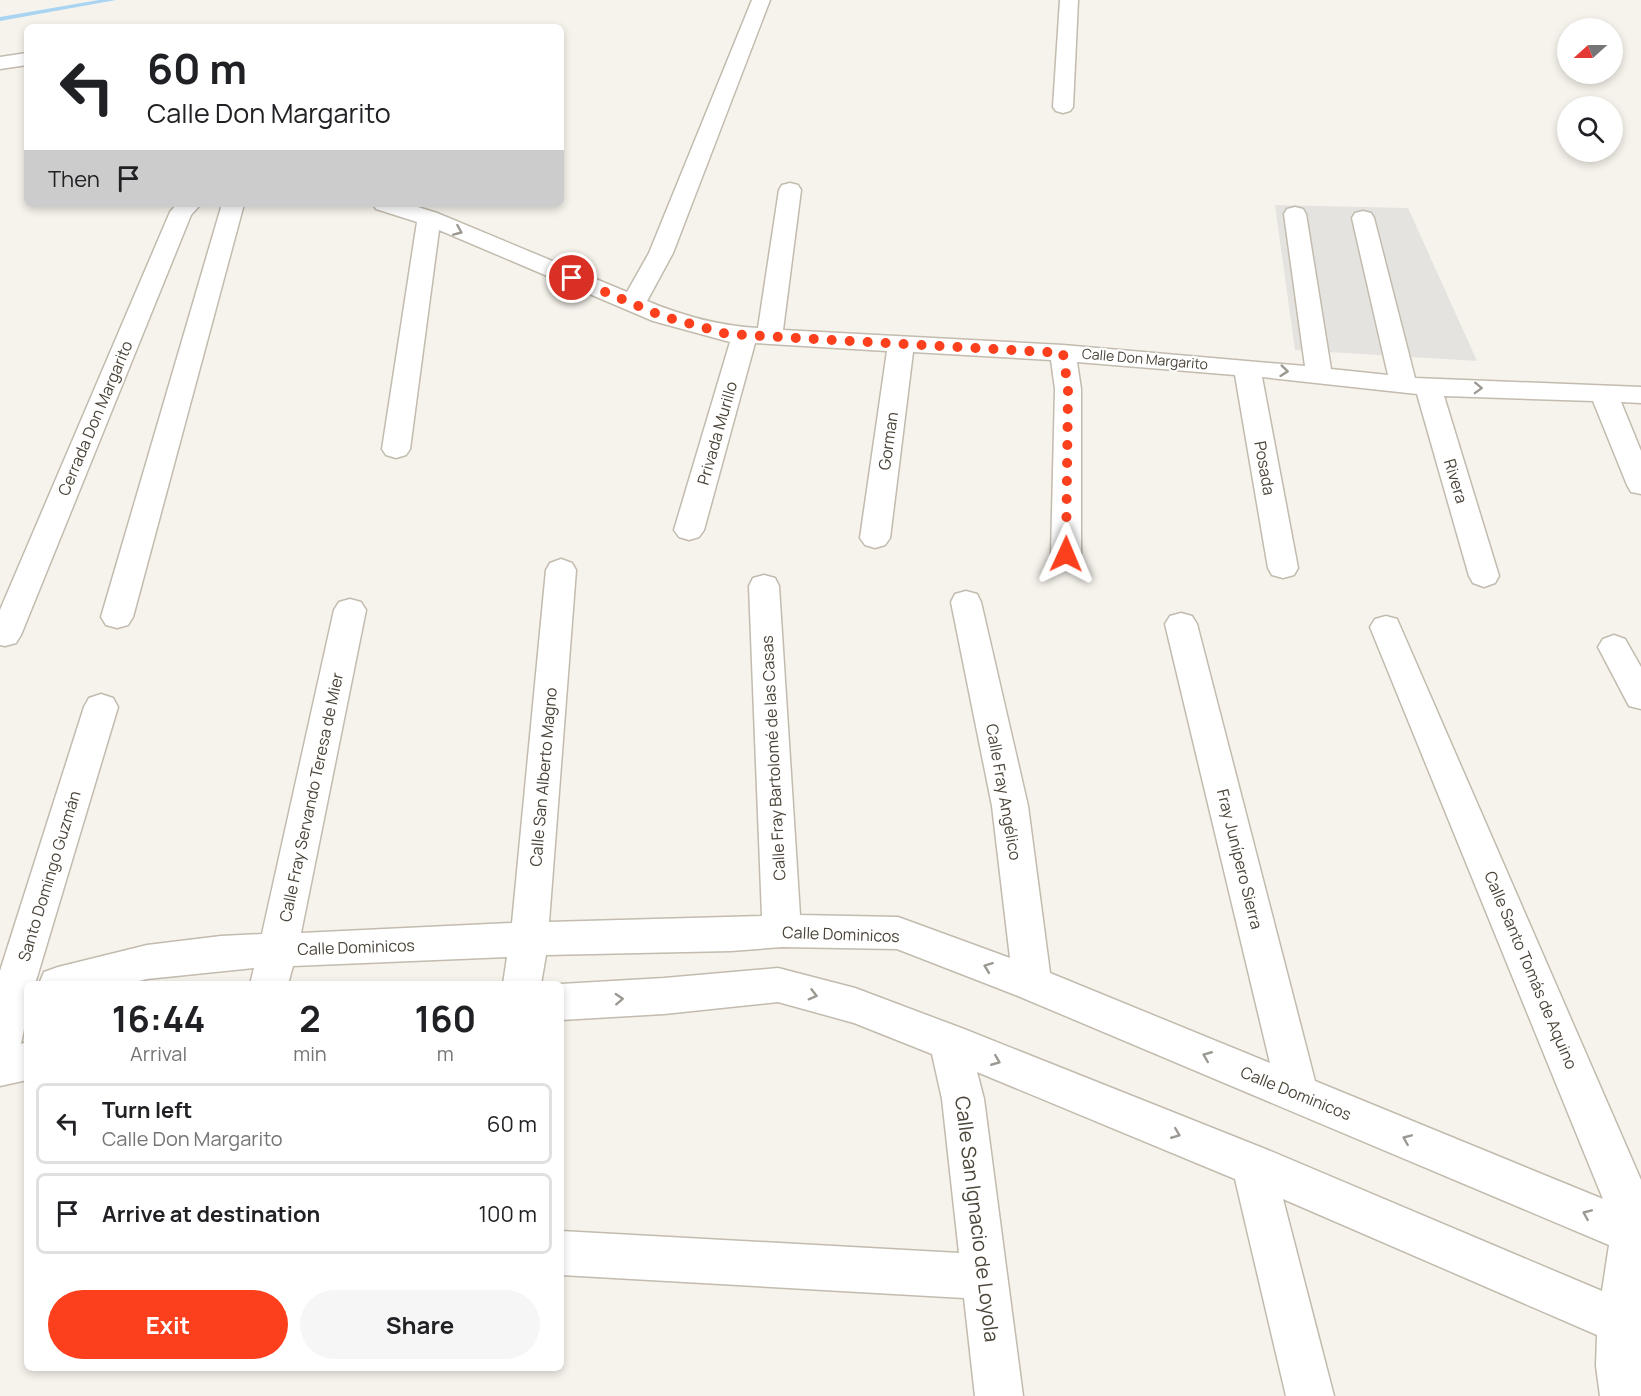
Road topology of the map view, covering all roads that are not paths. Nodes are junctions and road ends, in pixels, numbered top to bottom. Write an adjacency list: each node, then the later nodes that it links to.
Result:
1 (761, 0): 13 (street)
2 (1069, 0): 5 (street)
3 (24, 59): 4 (street)
4 (0, 63)
5 (1063, 107)
6 (790, 190): 14 (street, Privada Murillo)
7 (187, 207): 36 (street, Cerrada Don Margarito)
8 (232, 207): 33 (street)
9 (394, 207): 11 (street, Calle Don Margarito)
10 (1295, 214): 18 (street)
11 (429, 218): 13 (street, Calle Don Margarito, one-way to 13); 22 (street)
12 (1363, 218): 19 (street, Rivera)
13 (633, 304): 14 (street, Calle Don Margarito)
14 (757, 335): 15 (street, Calle Don Margarito); 24 (street, Privada Murillo)
15 (902, 343): 16 (street, Calle Don Margarito); 25 (street, Gorman)
16 (1063, 353): 17 (street, Calle Don Margarito); 26 (street)
17 (1247, 368): 18 (street, Calle Don Margarito, one-way to 18); 27 (street, Posada)
18 (1318, 375): 19 (street, Calle Don Margarito)
19 (1415, 385): 20 (street, Calle Don Margarito, one-way to 20); 29 (street, Rivera)
20 (1603, 392): 21 (street, Calle Don Margarito); 23 (street)
21 (1641, 395)
22 (396, 449)
23 (1641, 485)
24 (689, 530)
25 (875, 538)
26 (1066, 554)
27 (1283, 568)
28 (561, 570): 41 (street, Calle San Alberto Magno)
29 (1484, 576)
30 (764, 586): 40 (street, Calle Fray Bartolomé de las Casas)
31 (966, 602): 45 (street, Calle Fray Angélico)
32 (350, 610): 42 (street, Calle Fray Servando Teresa de Mier)
33 (117, 617)
34 (1181, 624): 52 (street, Fray Junípero Sierra)
35 (1386, 627): 54 (street, Calle Santo Tomás de Aquino)
36 (4, 635)
37 (1614, 647): 38 (street)
38 (1641, 697)
39 (101, 707): 46 (street, Santo Domingo Guzmán)
40 (782, 931): 41 (street, Calle Dominicos); 45 (street, Calle Dominicos, one-way to 40)
41 (529, 939): 42 (street, Calle Dominicos); 44 (street, Calle San Alberto Magno)
42 (273, 967): 43 (street, Calle Dominicos)
43 (70, 981)
44 (522, 981)
45 (1032, 984): 52 (street, Calle Dominicos, one-way to 45)
46 (13, 995): 49 (street, Santo Domingo Guzmán)
47 (564, 1002): 48 (street, one-way to 48)
48 (950, 1042): 53 (street, one-way to 53); 56 (street, Calle San Ignacio de Loyola)
49 (0, 1046)
50 (24, 1062): 51 (street)
51 (0, 1067)
52 (1298, 1094): 54 (street, Calle Dominicos, one-way to 52)
53 (1252, 1166): 57 (street); 59 (street)
54 (1637, 1234): 57 (street, Calle Santo Tomás de Aquino)
55 (564, 1253): 56 (street)
56 (984, 1277): 58 (street, Calle San Ignacio de Loyola)
57 (1630, 1326): 60 (street, Calle Santo Tomás de Aquino)
58 (999, 1396)
59 (1310, 1396)
60 (1624, 1396)

